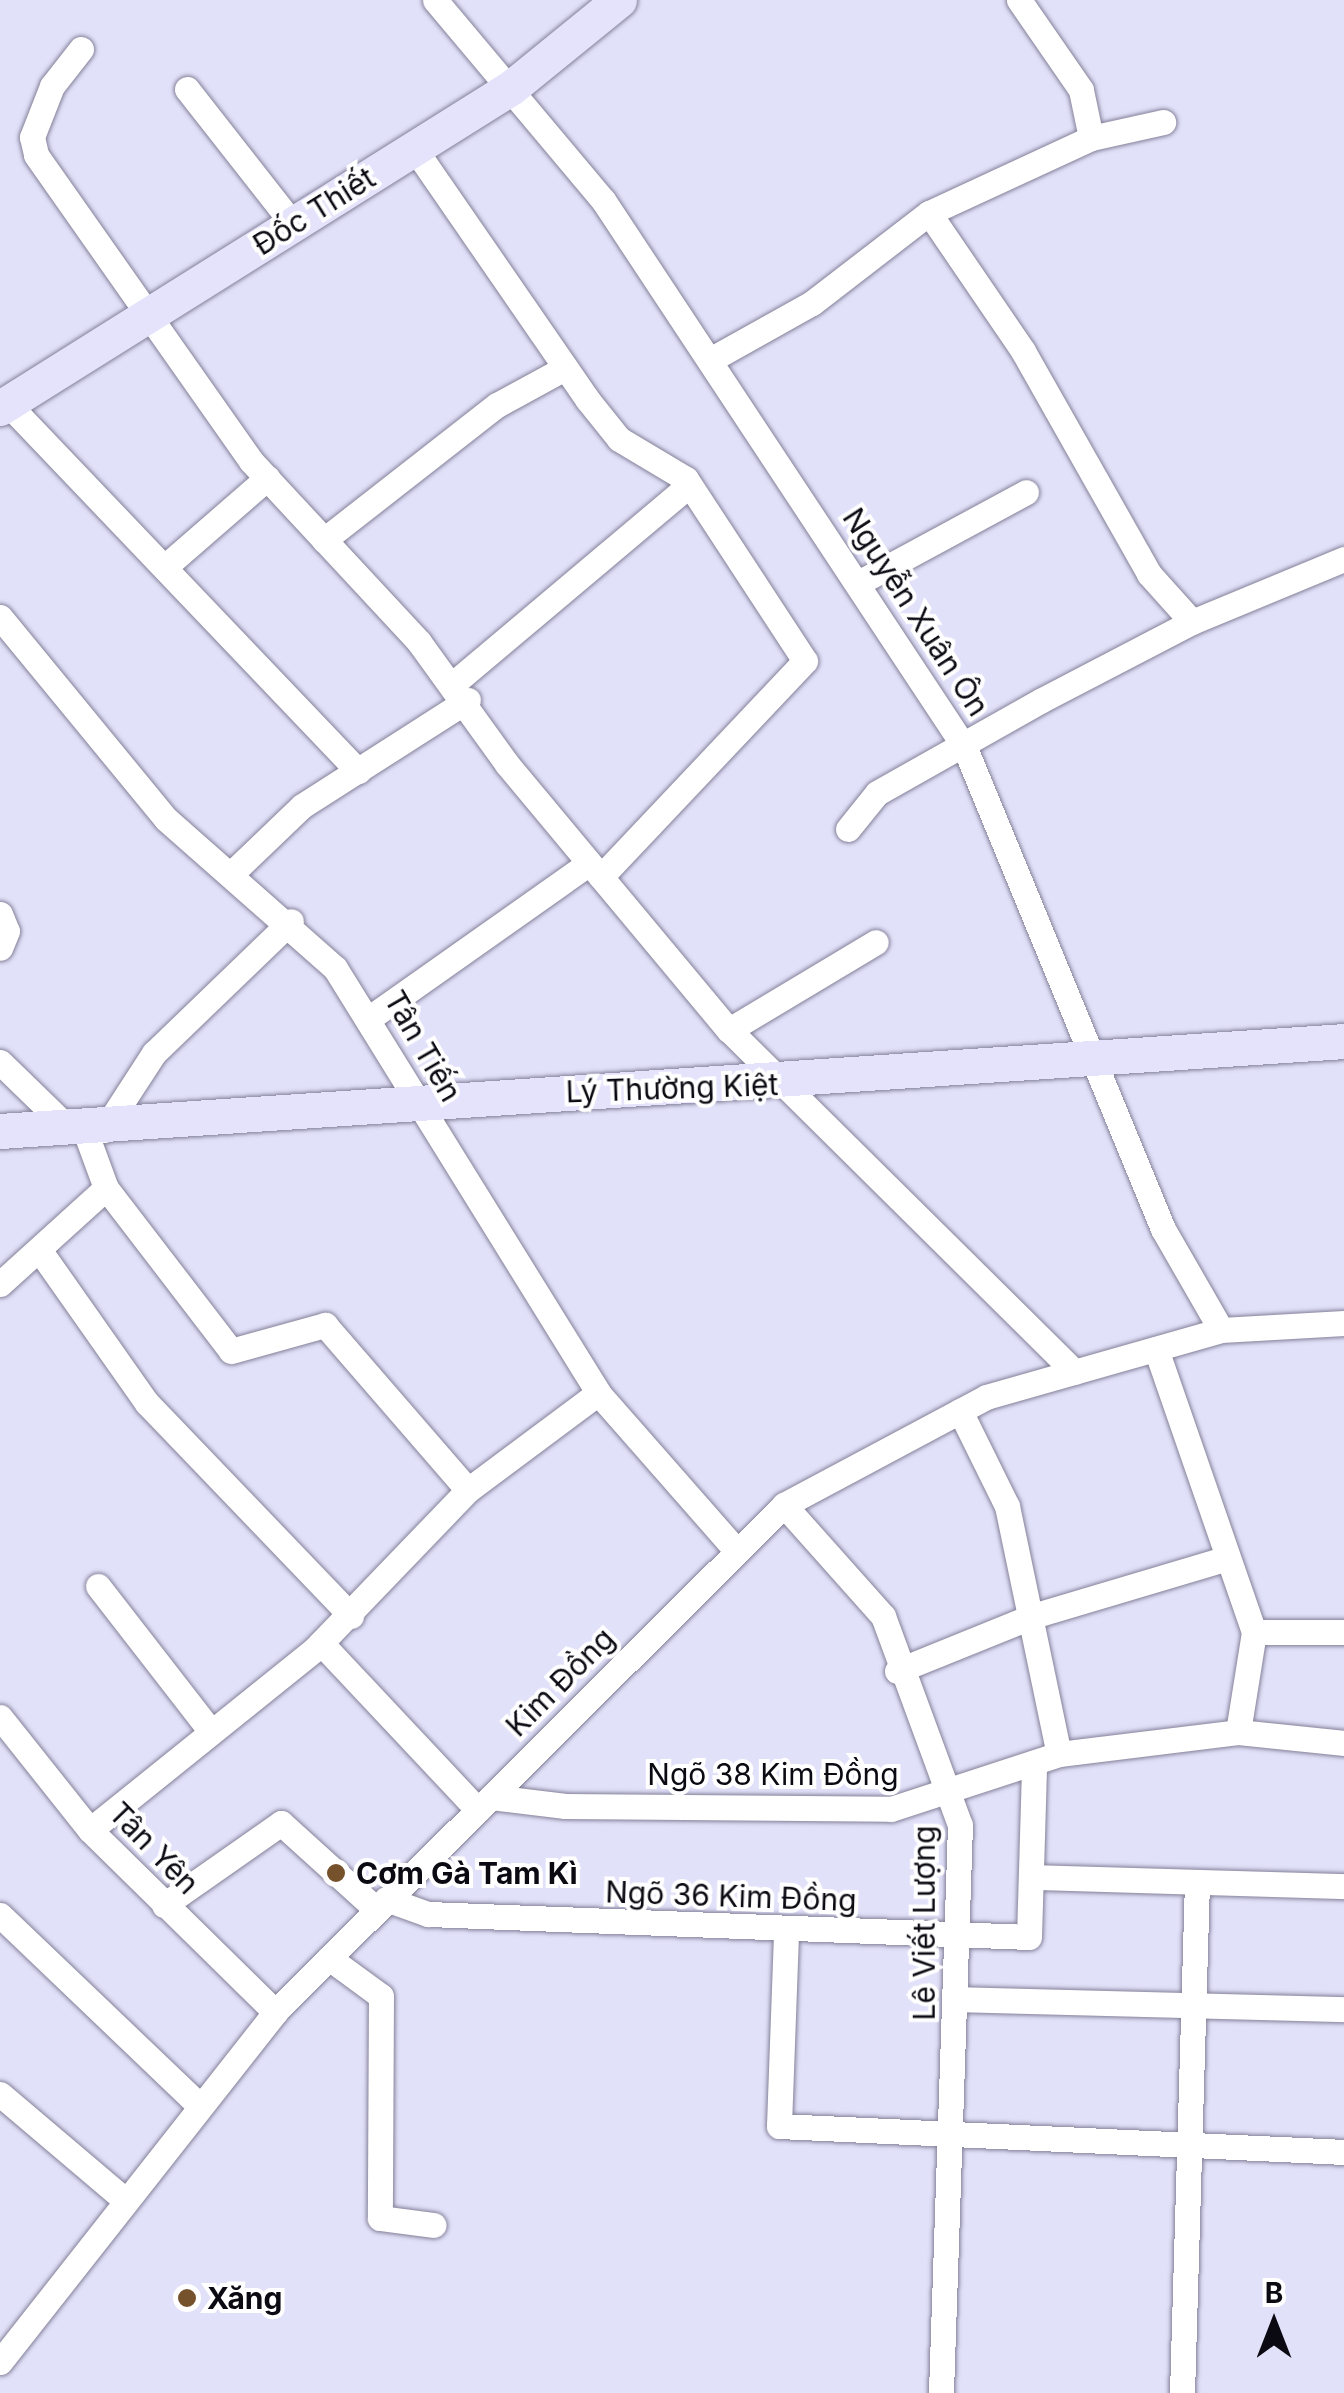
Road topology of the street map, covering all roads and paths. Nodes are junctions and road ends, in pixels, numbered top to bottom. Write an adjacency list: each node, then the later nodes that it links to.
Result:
1 (435, 0): 5 (street, Nguyễn Xuân Ôn)
2 (620, 0): 5 (street, Đốc Thiết)
3 (1020, 0): 8 (street)
4 (82, 49): 12 (street)
5 (512, 86): 9 (street, Đốc Thiết); 13 (street, Nguyễn Xuân Ôn)
6 (187, 89): 11 (street)
7 (1163, 122): 8 (street)
8 (1091, 138): 10 (street)
9 (414, 148): 11 (street, Đốc Thiết); 14 (street)
10 (929, 213): 13 (street); 24 (street)
11 (293, 224): 12 (street, Đốc Thiết)
12 (152, 312): 15 (street, Đốc Thiết); 16 (street)
13 (710, 360): 22 (street, Nguyễn Xuân Ôn)
14 (565, 368): 17 (street); 19 (street)
15 (4, 405): 21 (street)
16 (267, 478): 19 (street); 21 (street)
17 (689, 485): 25 (street); 29 (street)
18 (1026, 492): 22 (street)
19 (324, 540): 25 (street)
20 (1344, 559): 24 (street)
21 (167, 565): 27 (street)
22 (858, 583): 26 (street, Nguyễn Xuân Ôn)
23 (0, 616): 30 (street, Tân Tiến)
24 (1192, 622): 26 (street)
25 (461, 692): 27 (street); 29 (street)
26 (964, 748): 28 (street); 38 (street, Nguyễn Xuân Ôn)
27 (358, 771): 30 (street)
28 (848, 829)
29 (595, 870): 35 (street); 36 (street)
30 (231, 874): 32 (street, Tân Tiến)
31 (0, 914): 34 (street)
32 (291, 921): 35 (street, Tân Tiến); 42 (street)
33 (876, 942): 36 (street)
34 (0, 948)
35 (371, 1016): 41 (street, Tân Tiến)
36 (729, 1030): 40 (street)
37 (1344, 1041): 38 (street, Lý Thường Kiệt)
38 (1093, 1058): 40 (street, Lý Thường Kiệt); 48 (street, Nguyễn Xuân Ôn)
39 (0, 1062): 42 (street)
40 (782, 1083): 41 (street, Lý Thường Kiệt); 50 (street)
41 (416, 1098): 42 (street, Lý Thường Kiệt); 51 (street, Tân Tiến)
42 (86, 1130): 43 (street, Lý Thường Kiệt); 44 (street)
43 (0, 1131)
44 (106, 1188): 45 (street); 53 (street)
45 (40, 1251): 46 (street); 58 (street)
46 (0, 1284)
47 (1344, 1322): 48 (street, Kim Đồng)
48 (1221, 1330): 49 (street, Kim Đồng)
49 (1156, 1350): 50 (street, Kim Đồng); 56 (street)
50 (1075, 1372): 52 (street, Kim Đồng)
51 (598, 1393): 53 (street); 55 (street, Tân Tiến)
52 (960, 1411): 54 (street, Kim Đồng); 59 (street)
53 (468, 1490): 58 (street)
54 (784, 1505): 55 (street, Kim Đồng); 63 (street, Lê Viết Lượng)
55 (738, 1551): 71 (street, Kim Đồng)
56 (1227, 1558): 59 (street); 60 (street)
57 (98, 1586): 65 (street)
58 (351, 1616): 62 (street)
59 (1033, 1616): 63 (street); 68 (street)
60 (1254, 1632): 61 (street); 66 (street)
61 (1344, 1632)
62 (321, 1643): 65 (street); 71 (street)
63 (896, 1670): 70 (street, Lê Viết Lượng)
64 (0, 1717): 72 (street, Tân Yên)
65 (208, 1728): 72 (street)
66 (1238, 1732): 67 (street, Ngõ 38 Kim Đồng); 68 (street, Ngõ 38 Kim Đồng)
67 (1344, 1743)
68 (1059, 1754): 69 (street, Ngõ 38 Kim Đồng)
69 (1034, 1765): 70 (street, Ngõ 38 Kim Đồng); 73 (street)
70 (948, 1795): 71 (street, Ngõ 38 Kim Đồng); 80 (street, Lê Viết Lượng)
71 (484, 1803): 77 (street, Kim Đồng)
72 (90, 1830): 76 (street, Tân Yên)
73 (1033, 1877): 74 (street); 80 (street, Ngõ 36 Kim Đồng)
74 (1198, 1882): 75 (street); 83 (street)
75 (1344, 1886)
76 (164, 1905): 77 (street); 85 (street, Tân Yên)
77 (382, 1905): 79 (street, Ngõ 36 Kim Đồng); 81 (street, Kim Đồng)
78 (0, 1915): 87 (street)
79 (786, 1934): 80 (street, Ngõ 36 Kim Đồng); 88 (street)
80 (956, 1935): 82 (street, Lê Viết Lượng)
81 (330, 1958): 85 (street, Kim Đồng); 92 (street)
82 (955, 1999): 83 (street); 88 (street, Lê Viết Lượng)
83 (1194, 2005): 84 (street); 89 (street)
84 (1344, 2008)
85 (274, 2012): 87 (street, Kim Đồng)
86 (0, 2094): 91 (street)
87 (200, 2106): 91 (street, Kim Đồng)
88 (954, 2136): 89 (street); 94 (street, Lê Viết Lượng)
89 (1190, 2146): 90 (street); 95 (street)
90 (1344, 2152)
91 (126, 2201): 93 (street, Kim Đồng)
92 (434, 2225)
93 (0, 2362)
94 (941, 2393)
95 (1182, 2393)

